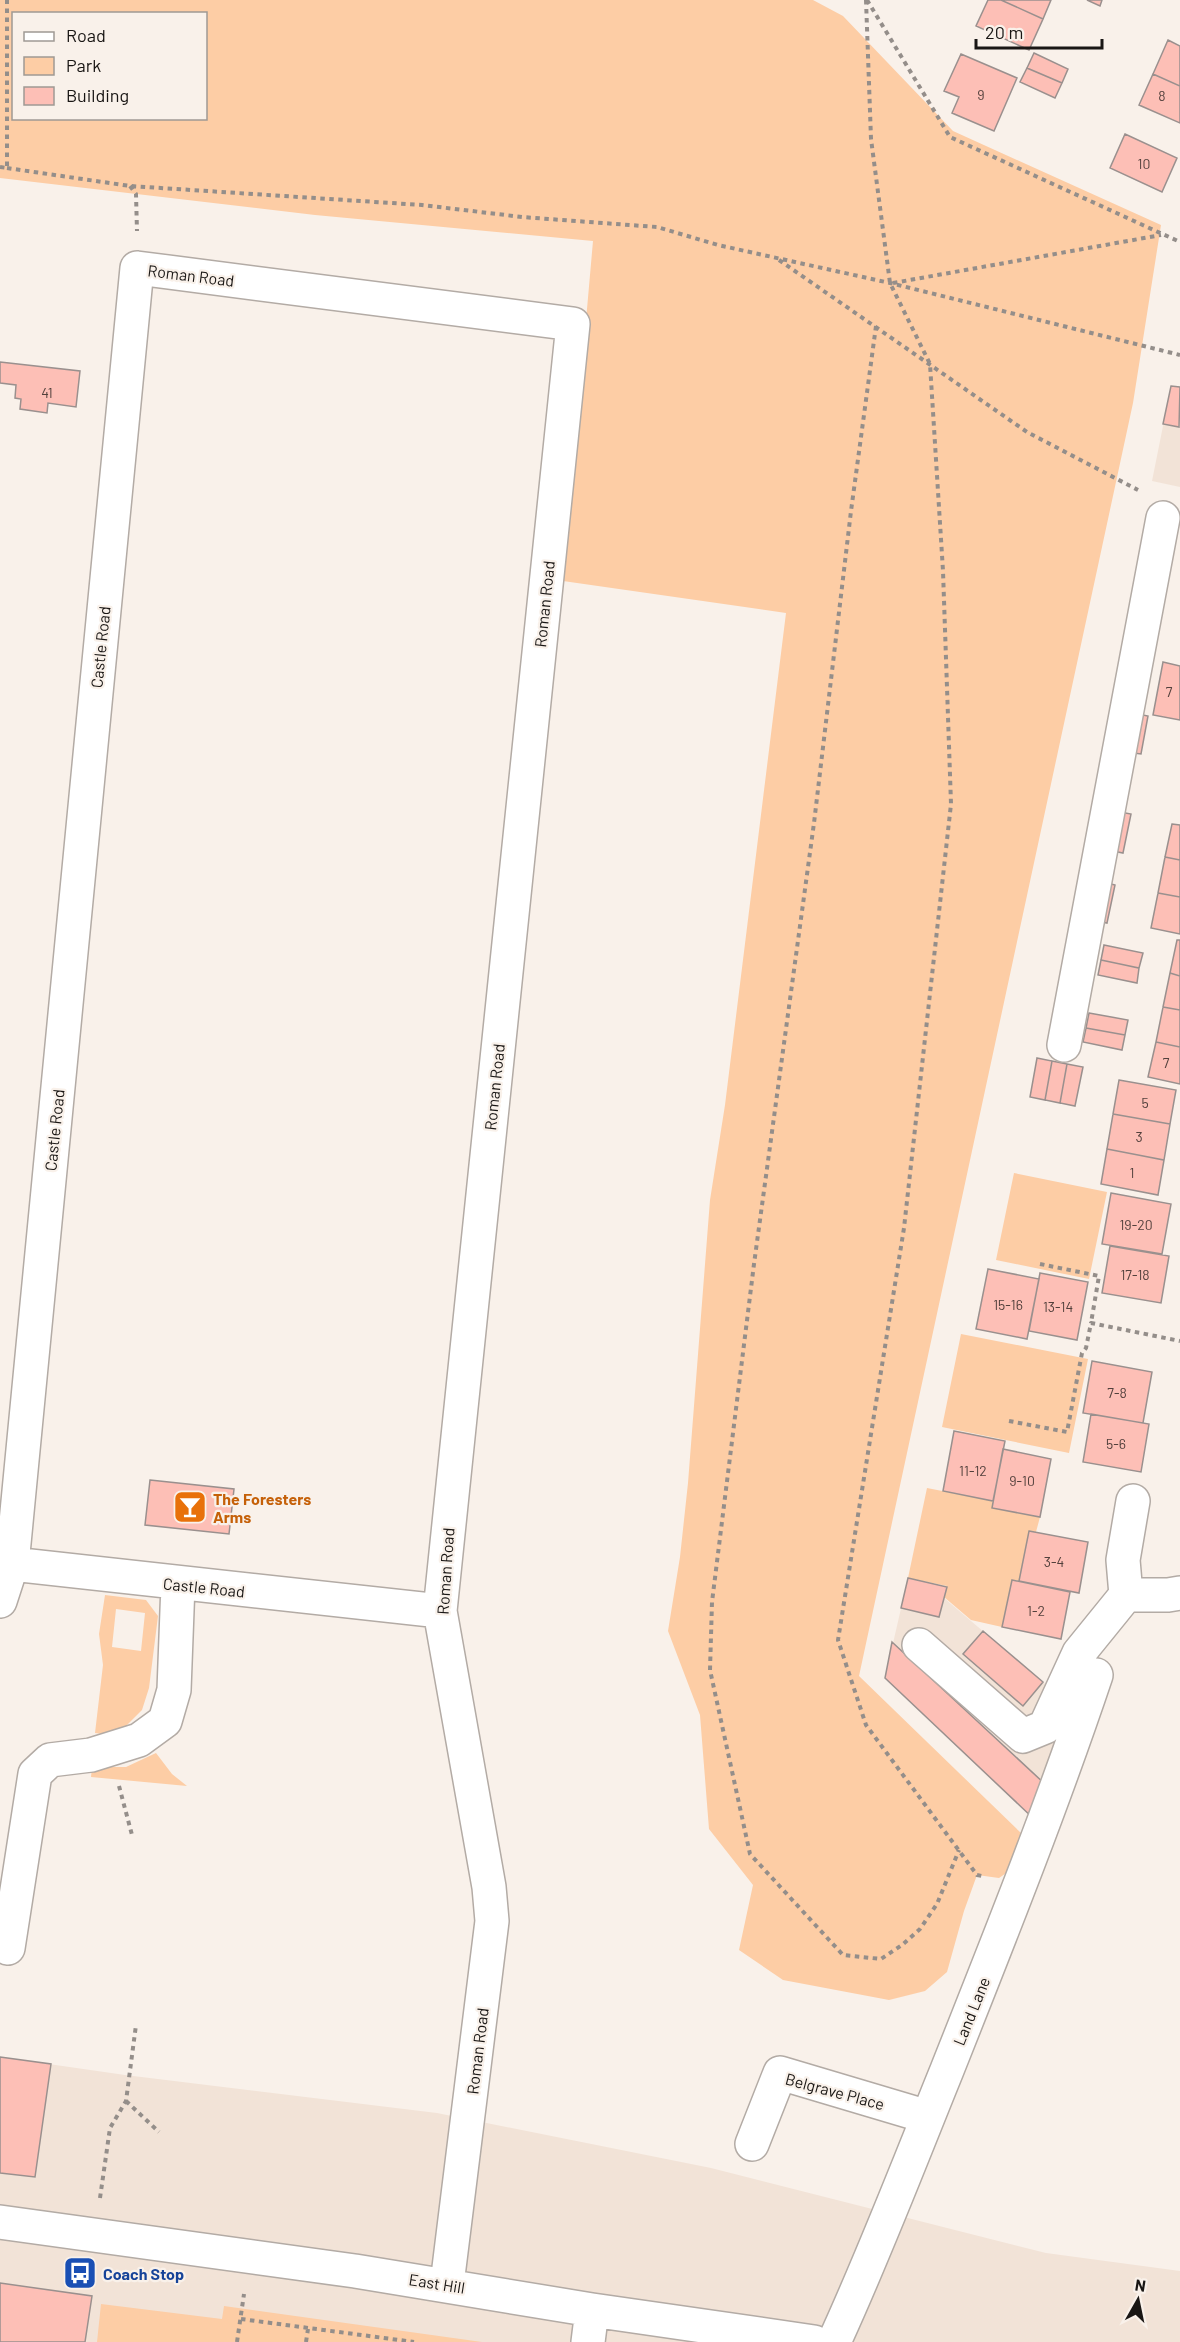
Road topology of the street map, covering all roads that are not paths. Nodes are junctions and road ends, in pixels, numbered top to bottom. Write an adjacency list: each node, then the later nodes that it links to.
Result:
1 (137, 268): 6 (street, Castle Road); 11 (street, Roman Road)
2 (1163, 518): 3 (street)
3 (1166, 574): 4 (street)
4 (1064, 1045)
5 (1133, 1501): 9 (street)
6 (12, 1564): 7 (street, Castle Road); 10 (street)
7 (178, 1584): 11 (street, Castle Road); 14 (street)
8 (1180, 1593): 9 (street)
9 (1126, 1595): 12 (street)
10 (0, 1601)
11 (440, 1611): 18 (street, Roman Road)
12 (919, 1645)
13 (1095, 1676): 15 (street, Land Lane)
14 (8, 1948)
15 (928, 2117): 16 (street, Belgrave Place); 21 (street, Land Lane)
16 (752, 2144)
17 (0, 2222): 18 (street, East Hill)
18 (447, 2284): 19 (street, East Hill)
19 (590, 2326): 20 (street, East Hill)
20 (814, 2342)
21 (834, 2342)

